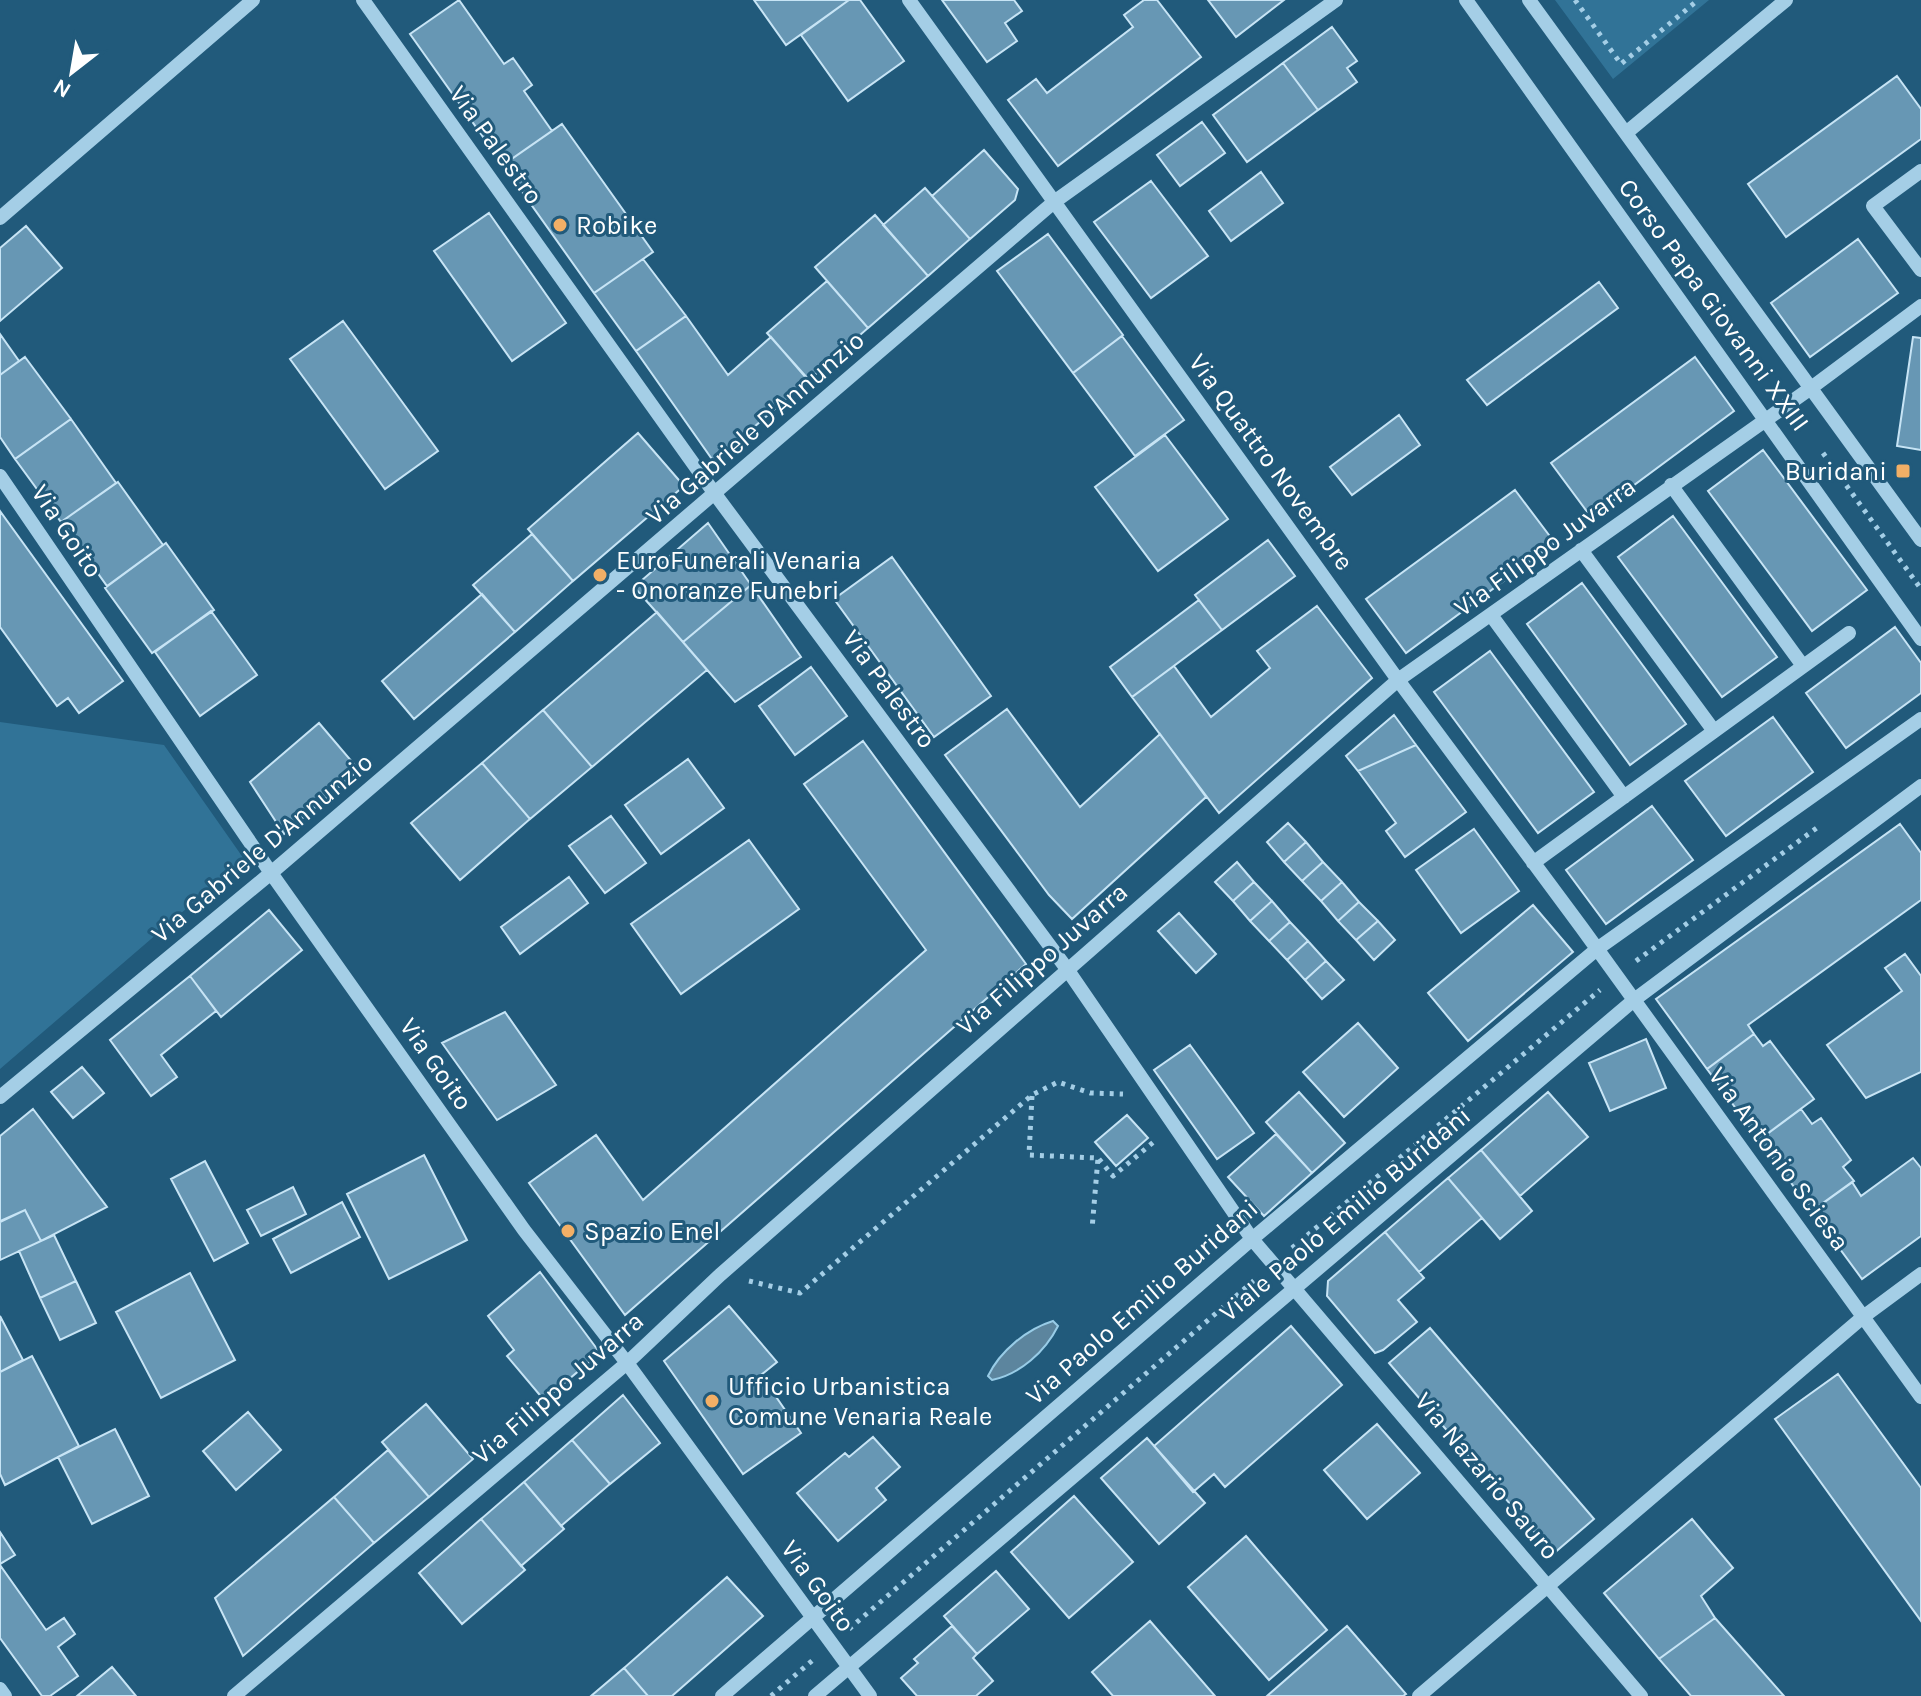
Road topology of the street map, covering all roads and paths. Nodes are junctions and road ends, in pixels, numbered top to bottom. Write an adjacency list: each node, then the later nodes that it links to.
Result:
1 (253, 0): 13 (street)
2 (363, 0): 20 (street, Via Palestro)
3 (909, 0): 12 (street, Via Quattro Novembre)
4 (1336, 0): 12 (street, Via Gabriele D'Annunzio)
5 (1466, 0): 17 (street, Corso Papa Giovanni XXIII)
6 (1529, 0): 10 (street, Corso Papa Giovanni XXIII)
7 (1575, 0): 8 (path)
8 (1698, 0)
9 (1786, 0): 10 (street)
10 (1626, 133): 16 (street, Corso Papa Giovanni XXIII)
11 (1921, 171): 14 (street)
12 (1054, 202): 20 (street, Via Gabriele D'Annunzio); 27 (street, Via Quattro Novembre)
13 (0, 218)
14 (1921, 270)
15 (1921, 306): 16 (street, Via Filippo Juvarra)
16 (1811, 388): 17 (street, Via Filippo Juvarra); 21 (street, Corso Papa Giovanni XXIII)
17 (1766, 418): 19 (street, Via Filippo Juvarra); 25 (street, Corso Papa Giovanni XXIII)
18 (0, 476): 33 (street, Via Goito)
19 (1671, 485): 22 (street, Via Filippo Juvarra); 26 (street)
20 (715, 494): 33 (street, Via Gabriele D'Annunzio); 35 (street, Via Palestro)
21 (1920, 538)
22 (1581, 550): 23 (street, Via Filippo Juvarra); 29 (street)
23 (1491, 615): 27 (street, Via Filippo Juvarra); 31 (street)
24 (1849, 633): 26 (street)
25 (1921, 639)
26 (1803, 666): 29 (street)
27 (1398, 680): 32 (street, Via Quattro Novembre); 35 (street, Via Filippo Juvarra)
28 (1921, 719): 34 (street)
29 (1714, 731): 31 (street)
30 (1921, 786): 36 (street, Viale Paolo Emilio Buridani)
31 (1624, 797): 32 (street)
32 (1533, 863): 34 (street, Via Quattro Novembre)
33 (271, 873): 39 (street, Via Gabriele D'Annunzio); 48 (street, Via Goito)
34 (1597, 949): 36 (street, Via Antonio Sciesa); 43 (street, Via Paolo Emilio Buridani)
35 (1067, 969): 37 (street, Via Palestro); 45 (street, Via Filippo Juvarra)
36 (1634, 1000): 46 (street, Viale Paolo Emilio Buridani); 47 (street, Via Antonio Sciesa)
37 (1144, 1081): 38 (path); 40 (street, Via Palestro)
38 (1032, 1095): 41 (path); 45 (path)
39 (0, 1097)
40 (1174, 1124): 41 (path); 43 (street, Via Palestro)
41 (1098, 1158): 42 (path)
42 (1092, 1229)
43 (1252, 1239): 46 (street, Via Palestro); 51 (street, Via Paolo Emilio Buridani)
44 (1921, 1274): 47 (street)
45 (720, 1275): 48 (street, Via Filippo Juvarra)
46 (1295, 1288): 50 (street, Via Nazario Sauro); 52 (street, Viale Paolo Emilio Buridani)
47 (1863, 1317): 49 (street, Via Antonio Sciesa); 50 (street)
48 (627, 1363): 51 (street, Via Goito); 55 (street, Via Filippo Juvarra)
49 (1921, 1397)
50 (1549, 1586): 59 (street); 60 (street, Via Nazario Sauro)
51 (811, 1617): 52 (street, Via Goito); 56 (street, Via Paolo Emilio Buridani)
52 (848, 1668): 57 (street, Viale Paolo Emilio Buridani); 58 (street, Via Goito)
53 (0, 1689): 54 (street)
54 (5, 1696)
55 (234, 1696)
56 (722, 1696)
57 (815, 1696)
58 (870, 1696)
59 (1419, 1696)
60 (1641, 1696)

